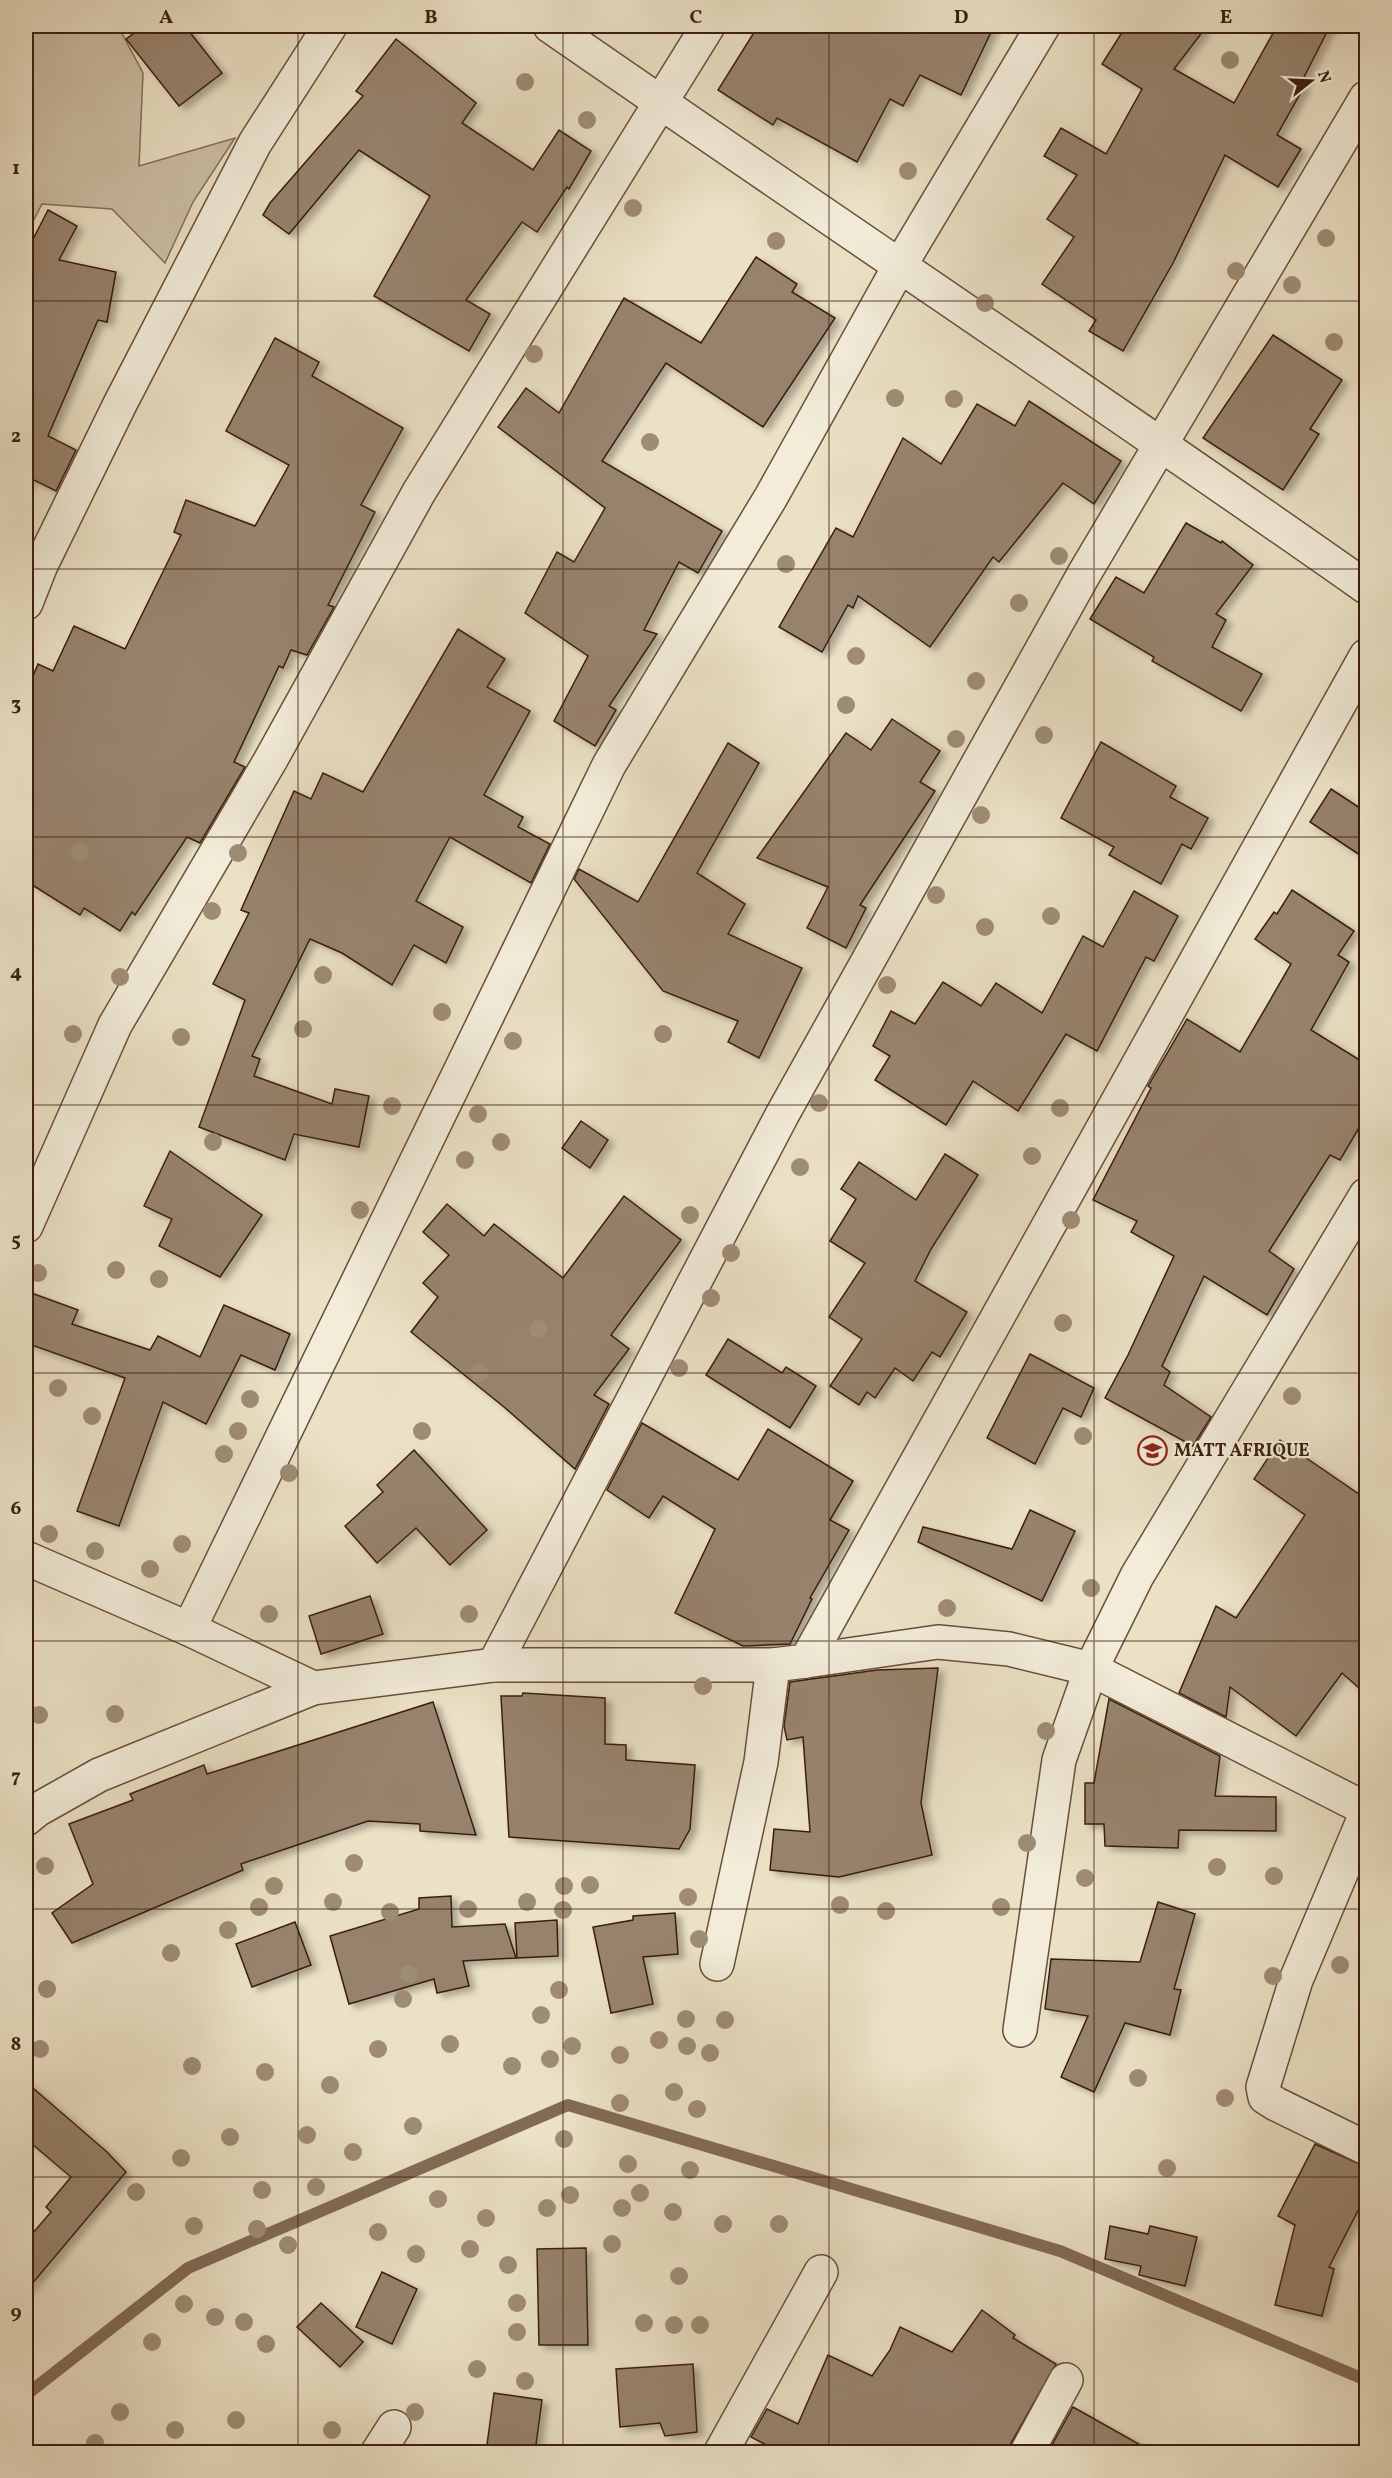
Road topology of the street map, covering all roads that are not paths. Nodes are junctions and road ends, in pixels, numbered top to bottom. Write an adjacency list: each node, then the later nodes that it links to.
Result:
1 (330, 26): 10 (street)
2 (550, 26): 6 (street)
3 (708, 26): 6 (street)
4 (1043, 26): 7 (street)
5 (1366, 98): 8 (street)
6 (662, 103): 7 (street); 13 (street)
7 (899, 267): 8 (street); 15 (street)
8 (1161, 442): 9 (street); 17 (street)
9 (1366, 587)
10 (26, 603)
11 (1366, 656): 16 (street)
12 (1366, 1195): 19 (street)
13 (26, 1226)
14 (26, 1558): 15 (street)
15 (189, 1629): 20 (street)
16 (806, 1661): 18 (street); 19 (street)
17 (494, 1665): 18 (street); 20 (street)
18 (773, 1665): 24 (street)
19 (1091, 1670): 21 (street); 25 (street)
20 (314, 1688): 23 (street)
21 (1366, 1809)
22 (1366, 1814): 26 (street)
23 (26, 1819)
24 (717, 1964)
25 (1020, 2030)
26 (1366, 2148)
27 (821, 2272): 29 (street)
28 (1066, 2380): 30 (street)
29 (721, 2452)
30 (1027, 2452)

